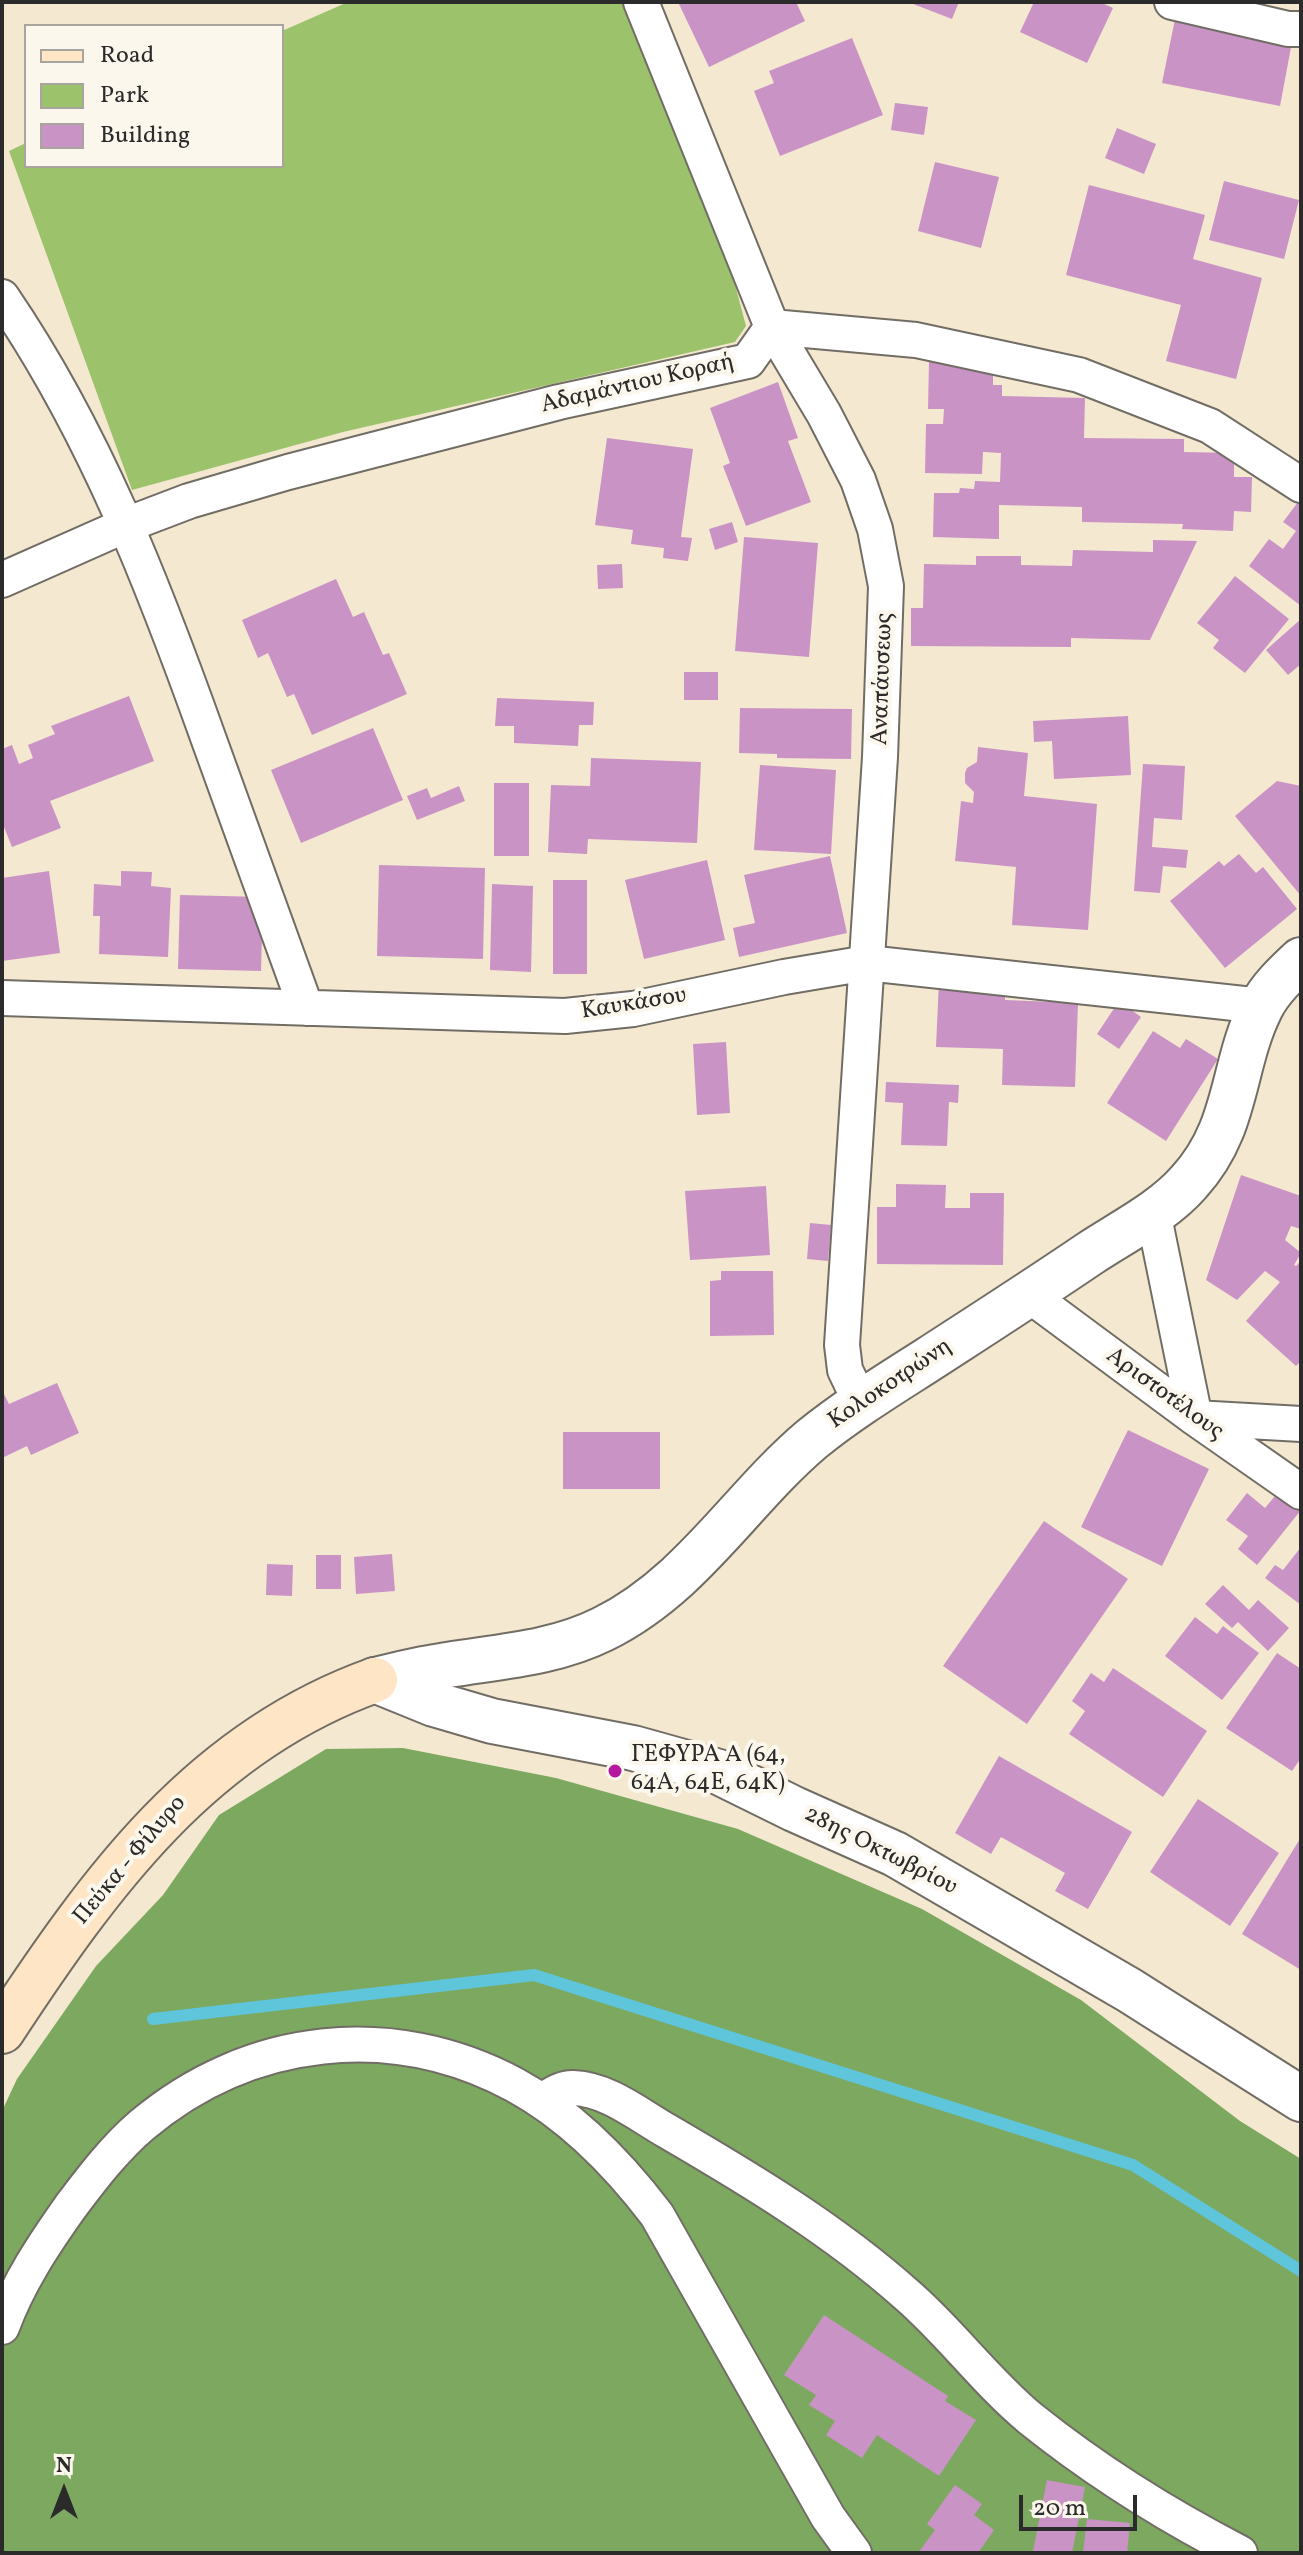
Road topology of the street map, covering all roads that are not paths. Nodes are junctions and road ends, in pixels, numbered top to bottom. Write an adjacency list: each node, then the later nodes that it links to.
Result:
1 (641, 2): 5 (street, Αναπάυσεως)
2 (1172, 2): 3 (street)
3 (1301, 29)
4 (2, 297): 7 (street)
5 (772, 327): 6 (street); 7 (street, Αδαμάντιου Κοραή); 10 (street, Αναπάυσεως)
6 (1301, 485)
7 (126, 525): 8 (street, Αδαμάντιου Κοραή); 13 (street)
8 (2, 580)
9 (1301, 960): 12 (street, Κολοκοτρώνη)
10 (867, 963): 12 (street, Καυκάσου); 13 (street, Καυκάσου); 16 (street, Αναπάυσεως)
11 (2, 998): 13 (street, Καυκάσου)
12 (1262, 1006): 14 (street, Κολοκοτρώνη)
13 (306, 1008)
14 (1153, 1212): 15 (street, Κολοκοτρώνη); 17 (street)
15 (1029, 1295): 16 (street, Κολοκοτρώνη); 17 (street, Αριστοτέλους)
16 (861, 1403): 20 (street, Κολοκοτρώνη)
17 (1195, 1418): 18 (street); 19 (street, Αριστοτέλους)
18 (1301, 1424)
19 (1301, 1492)
20 (375, 1680): 21 (main road, Πεύκα - Φίλυρο); 22 (street, 28ης Οκτωβρίου)
21 (2, 2031)
22 (1301, 2099)
23 (541, 2101): 24 (street); 25 (street); 26 (street)
24 (2, 2327)
25 (854, 2553)
26 (1240, 2553)

